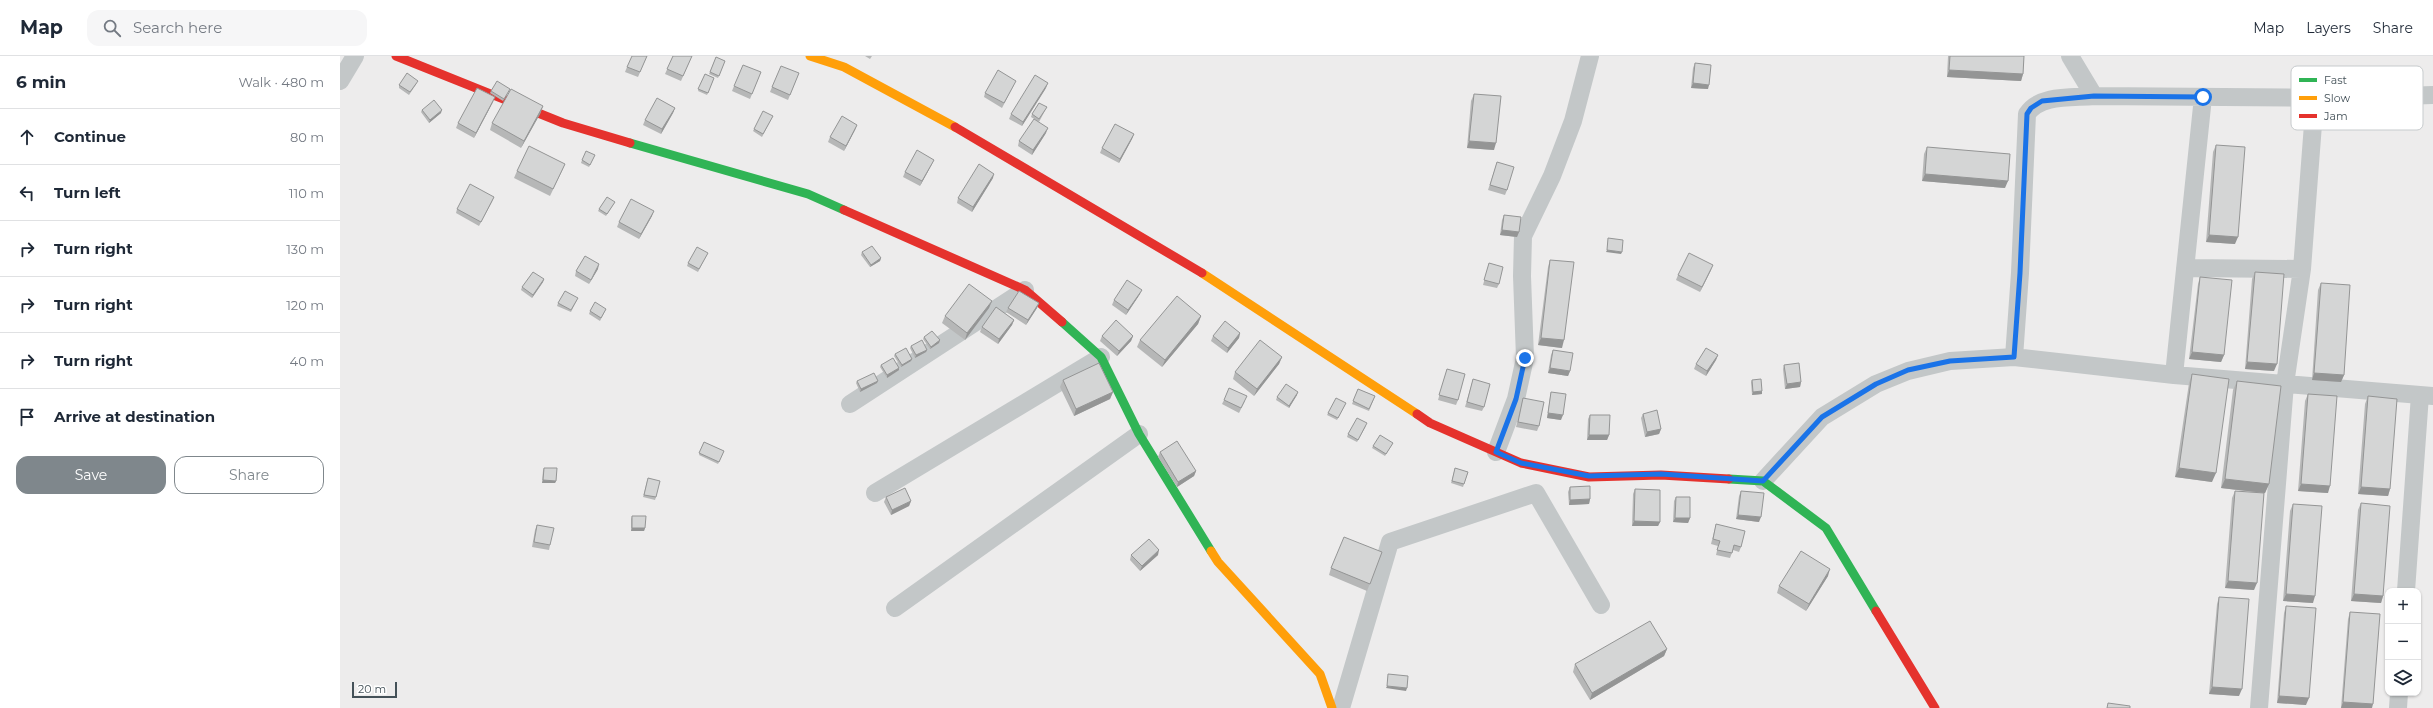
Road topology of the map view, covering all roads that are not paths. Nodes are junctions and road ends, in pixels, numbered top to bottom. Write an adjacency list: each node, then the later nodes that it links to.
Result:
1 (355, 56): 6 (street)
2 (396, 56): 15 (street)
3 (810, 56): 23 (street)
4 (1590, 56): 23 (street)
5 (2070, 56): 9 (street)
6 (340, 81)
7 (2423, 95): 8 (street)
8 (2433, 95)
9 (2094, 96): 10 (street); 17 (street)
10 (2203, 97): 11 (street); 13 (street)
11 (2291, 98)
12 (2313, 130): 14 (street)
13 (2185, 268): 14 (street); 18 (street)
14 (2302, 269): 19 (street)
15 (1025, 290): 16 (street); 21 (street)
16 (1100, 357): 22 (street); 25 (street)
17 (2014, 357): 18 (street); 24 (street)
18 (2174, 375): 19 (street)
19 (2285, 384): 20 (street); 33 (street)
20 (2426, 396): 26 (street)
21 (850, 404)
22 (1139, 434): 28 (street); 30 (street)
23 (1496, 452): 24 (street)
24 (1763, 481): 32 (street)
25 (875, 493)
26 (2406, 588)
27 (1601, 605): 31 (street)
28 (895, 608)
29 (2399, 696): 34 (street)
30 (1332, 708)
31 (1340, 708)
32 (1935, 708)
33 (2259, 708)
34 (2398, 708)

